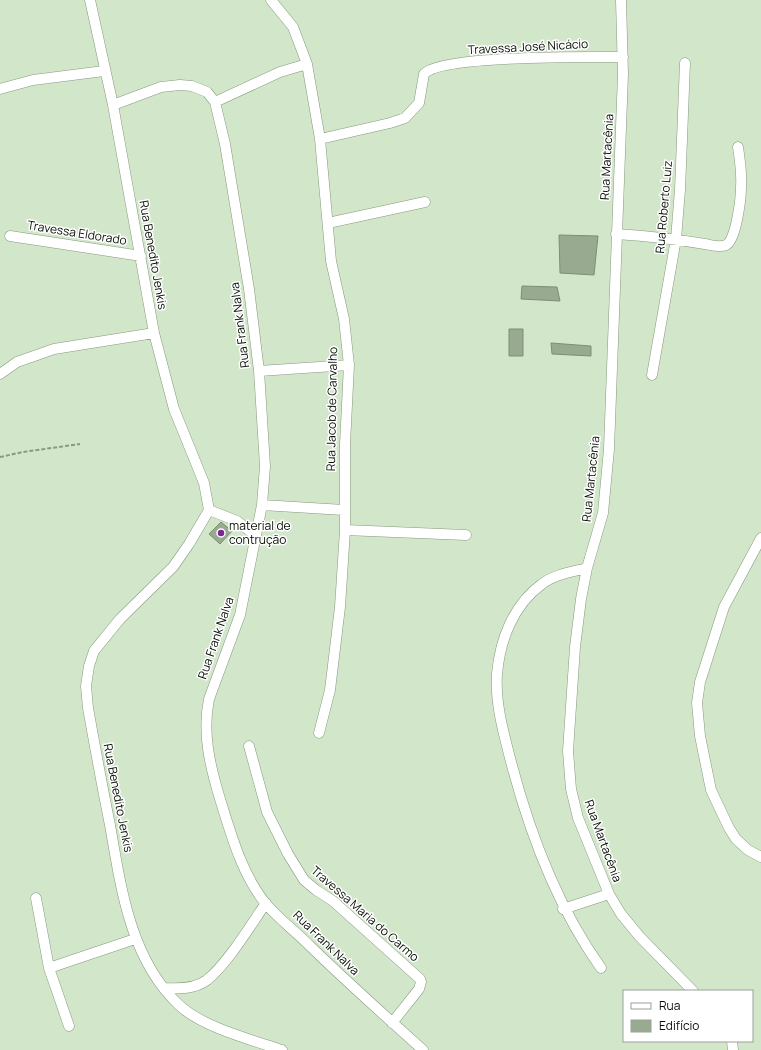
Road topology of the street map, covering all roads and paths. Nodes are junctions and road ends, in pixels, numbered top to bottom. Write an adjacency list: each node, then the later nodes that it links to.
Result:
1 (90, 0): 7 (street, Rua Benedito Jenkis)
2 (272, 0): 6 (street, Rua Jacob de Carvalho)
3 (621, 0): 4 (street, Rua Martacênia)
4 (623, 57): 11 (street, Travessa José Nicácio); 15 (street, Rua Martacênia)
5 (685, 63): 17 (street, Rua Roberto Luiz)
6 (307, 64): 9 (street); 11 (street, Rua Jacob de Carvalho)
7 (104, 71): 8 (street); 10 (street, Rua Benedito Jenkis)
8 (0, 89)
9 (215, 102): 10 (street); 21 (street, Rua Frank Nalva)
10 (113, 104): 18 (street, Rua Benedito Jenkis)
11 (320, 139): 14 (street, Rua Jacob de Carvalho)
12 (738, 147): 17 (street)
13 (425, 202): 14 (street)
14 (328, 223): 20 (street, Rua Jacob de Carvalho)
15 (616, 234): 17 (street); 33 (street, Rua Martacênia)
16 (10, 236): 18 (street, Travessa Eldorado)
17 (676, 239): 23 (street, Rua Roberto Luiz)
18 (141, 256): 19 (street, Rua Benedito Jenkis)
19 (154, 333): 22 (street); 27 (street, Rua Benedito Jenkis)
20 (349, 365): 21 (street); 28 (street, Rua Jacob de Carvalho)
21 (259, 371): 26 (street, Rua Frank Nalva)
22 (0, 374)
23 (652, 375)
24 (80, 444): 25 (path)
25 (0, 457)
26 (262, 505): 28 (street); 30 (street, Rua Frank Nalva)
27 (209, 510): 30 (street); 41 (street, Rua Benedito Jenkis)
28 (344, 510): 29 (street, Rua Jacob de Carvalho)
29 (345, 530): 31 (street); 34 (street, Rua Jacob de Carvalho)
30 (255, 535): 39 (street, Rua Frank Nalva)
31 (466, 535)
32 (761, 538): 36 (street)
33 (587, 568): 37 (street, Rua Martacênia); 40 (street)
34 (319, 733)
35 (249, 746): 46 (street, Travessa Maria do Carmo)
36 (761, 856)
37 (609, 894): 40 (street); 45 (street, Rua Martacênia)
38 (36, 898): 42 (street)
39 (266, 903): 44 (street); 46 (street, Rua Frank Nalva)
40 (564, 909): 43 (street)
41 (135, 939): 42 (street); 44 (street, Rua Benedito Jenkis)
42 (49, 968): 47 (street)
43 (601, 968)
44 (165, 988): 48 (street, Rua Benedito Jenkis)
45 (693, 990)
46 (392, 1023): 49 (street, Rua Frank Nalva)
47 (69, 1026)
48 (282, 1050)
49 (424, 1050)

